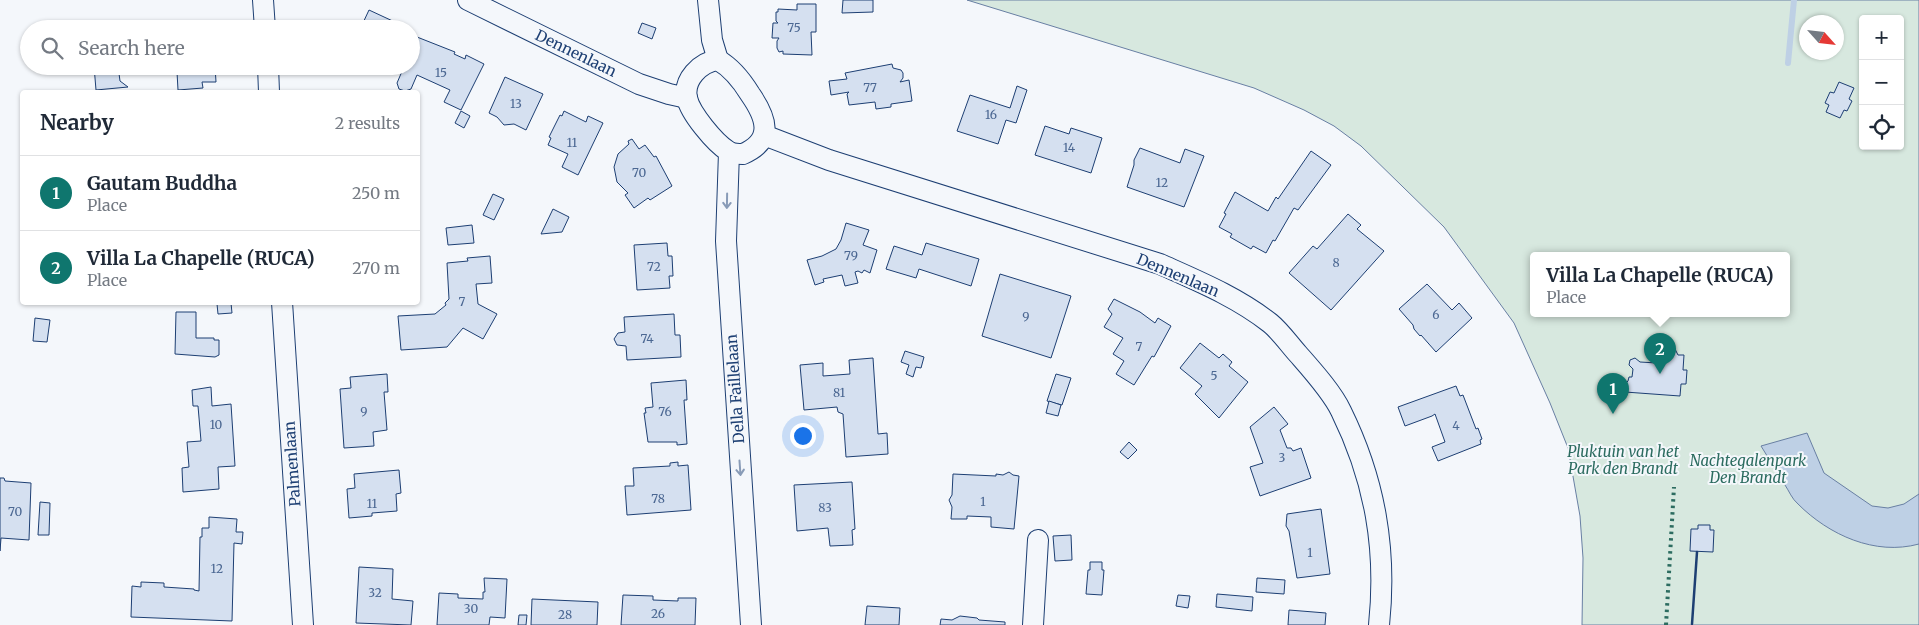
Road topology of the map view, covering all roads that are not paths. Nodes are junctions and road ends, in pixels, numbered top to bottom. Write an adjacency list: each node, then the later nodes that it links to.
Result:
1 (264, 0): 4 (street)
2 (468, 0): 8 (street, Dennenlaan)
3 (708, 0): 5 (street)
4 (265, 20)
5 (718, 60): 8 (street); 9 (street)
6 (268, 75): 7 (street)
7 (269, 90)
8 (687, 98): 10 (street)
9 (764, 135): 10 (street); 16 (street, Dennenlaan)
10 (729, 152): 14 (street, Della Faillelaan, one-way to 14)
11 (282, 305): 13 (street, Palmenlaan)
12 (1038, 540): 15 (street)
13 (302, 625)
14 (751, 625)
15 (1033, 625)
16 (1379, 625)

